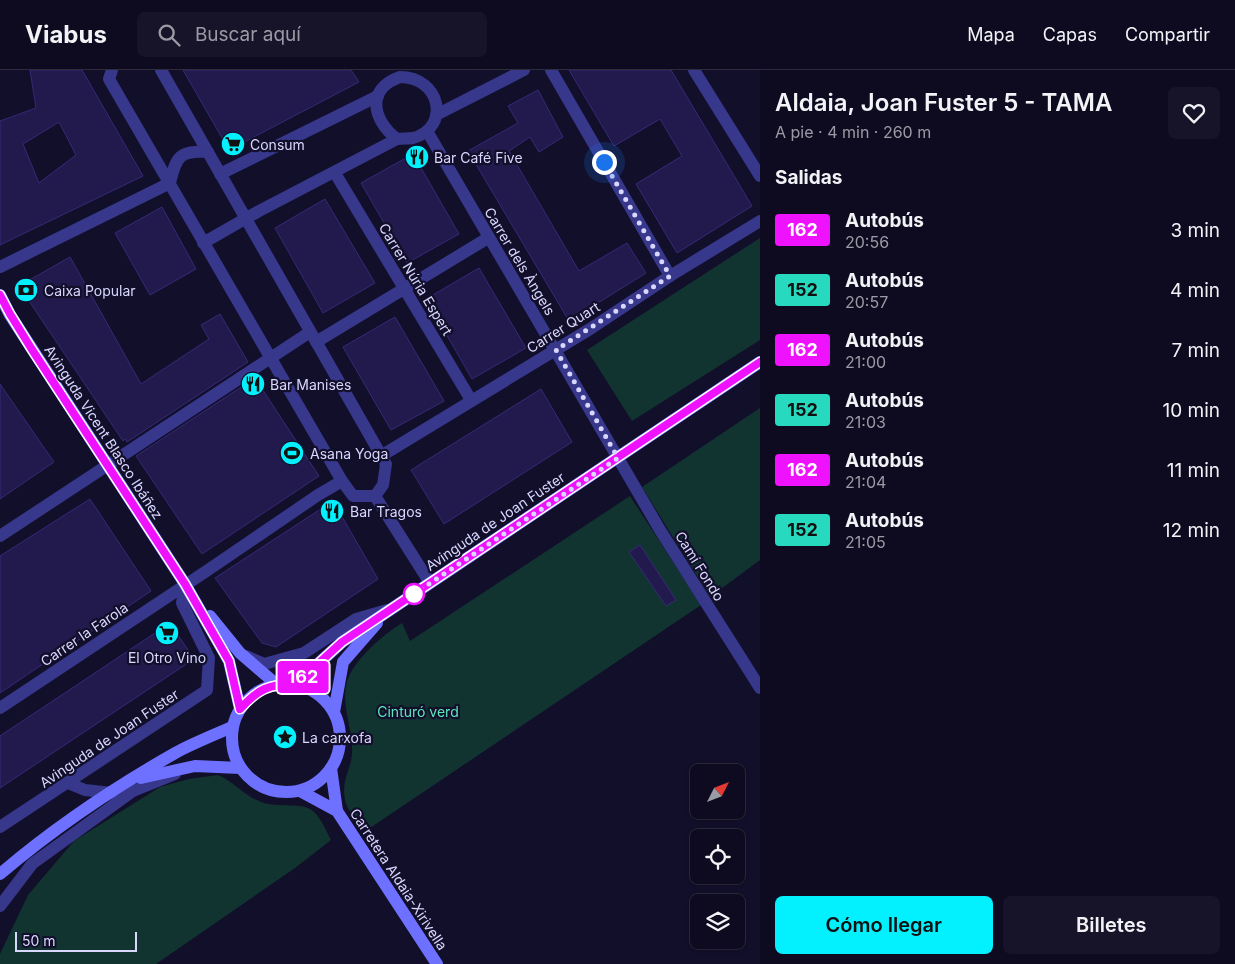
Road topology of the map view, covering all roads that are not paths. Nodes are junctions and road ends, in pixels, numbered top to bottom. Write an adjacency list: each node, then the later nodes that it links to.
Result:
1 (112, 70): 17 (street)
2 (161, 70): 13 (street)
3 (424, 70): 8 (street)
4 (524, 70): 10 (street)
5 (550, 70): 23 (street)
6 (694, 70): 16 (street)
7 (390, 75): 8 (street); 9 (street)
8 (411, 77): 10 (street)
9 (378, 96): 12 (street); 15 (street)
10 (436, 115): 11 (street)
11 (427, 131): 12 (street); 20 (street, Carrer dels Àngels)
12 (398, 139): 14 (street)
13 (208, 152): 15 (street); 17 (street)
14 (335, 173): 18 (street); 24 (street, Carrer Núria Espert)
15 (220, 174): 18 (street)
16 (760, 176)
17 (170, 183): 21 (street); 22 (street)
18 (246, 219): 21 (street); 27 (street)
19 (760, 221): 23 (street, Carrer Quart)
20 (488, 238): 24 (street); 28 (street, Carrer dels Àngels)
21 (204, 243): 29 (street)
22 (0, 267)
23 (670, 276): 28 (street, Carrer Quart)
24 (404, 289): 27 (street); 31 (street, Carrer Núria Espert)
25 (0, 295): 26 (street, Avinguda Vicent Blasco Ibáñez)
26 (5, 316): 34 (street, Avinguda Vicent Blasco Ibáñez)
27 (313, 337): 29 (street); 32 (street)
28 (556, 350): 31 (street, Carrer Quart); 33 (street, Carrer dels Àngels)
29 (270, 358): 34 (street); 35 (street)
30 (760, 362): 33 (street, Avinguda de Joan Fuster)
31 (471, 400): 32 (street, Carrer Quart)
32 (381, 456): 36 (street)
33 (618, 458): 38 (street, Avinguda de Joan Fuster); 44 (street, Camí Fondo)
34 (107, 466): 37 (street); 39 (street, Avinguda Vicent Blasco Ibáñez)
35 (342, 481): 36 (street); 39 (street)
36 (375, 496): 38 (street)
37 (0, 536)
38 (430, 583): 40 (street, Avinguda de Joan Fuster)
39 (185, 584): 41 (street, Avinguda Vicent Blasco Ibáñez); 45 (street, Carrer la Farola); 46 (street, Avinguda Vicent Blasco Ibáñez); 53 (street, Avinguda de Joan Fuster)
40 (389, 610): 41 (street, Avinguda de Joan Fuster); 43 (street, Avinguda de Joan Fuster); 47 (street, Avinguda de Joan Fuster)
41 (240, 653): 42 (street, Avinguda Vicent Blasco Ibáñez)
42 (276, 684): 43 (street); 46 (street)
43 (296, 684): 47 (street)
44 (760, 688)
45 (0, 708)
46 (240, 709): 48 (street)
47 (334, 712): 51 (street)
48 (232, 727): 50 (street); 52 (street)
49 (195, 766): 50 (street); 52 (street); 59 (street)
50 (240, 768): 54 (street)
51 (331, 768): 54 (street); 56 (street, Carretera Aldaia-Xirivella)
52 (131, 780): 55 (street)
53 (68, 783): 55 (street); 57 (street, Avinguda de Joan Fuster)
54 (300, 791): 56 (street, Carretera Aldaia-Xirivella)
55 (112, 793): 58 (street)
56 (337, 810): 60 (street, Carretera Aldaia-Xirivella)
57 (0, 827)
58 (0, 874)
59 (0, 906)
60 (437, 964)

